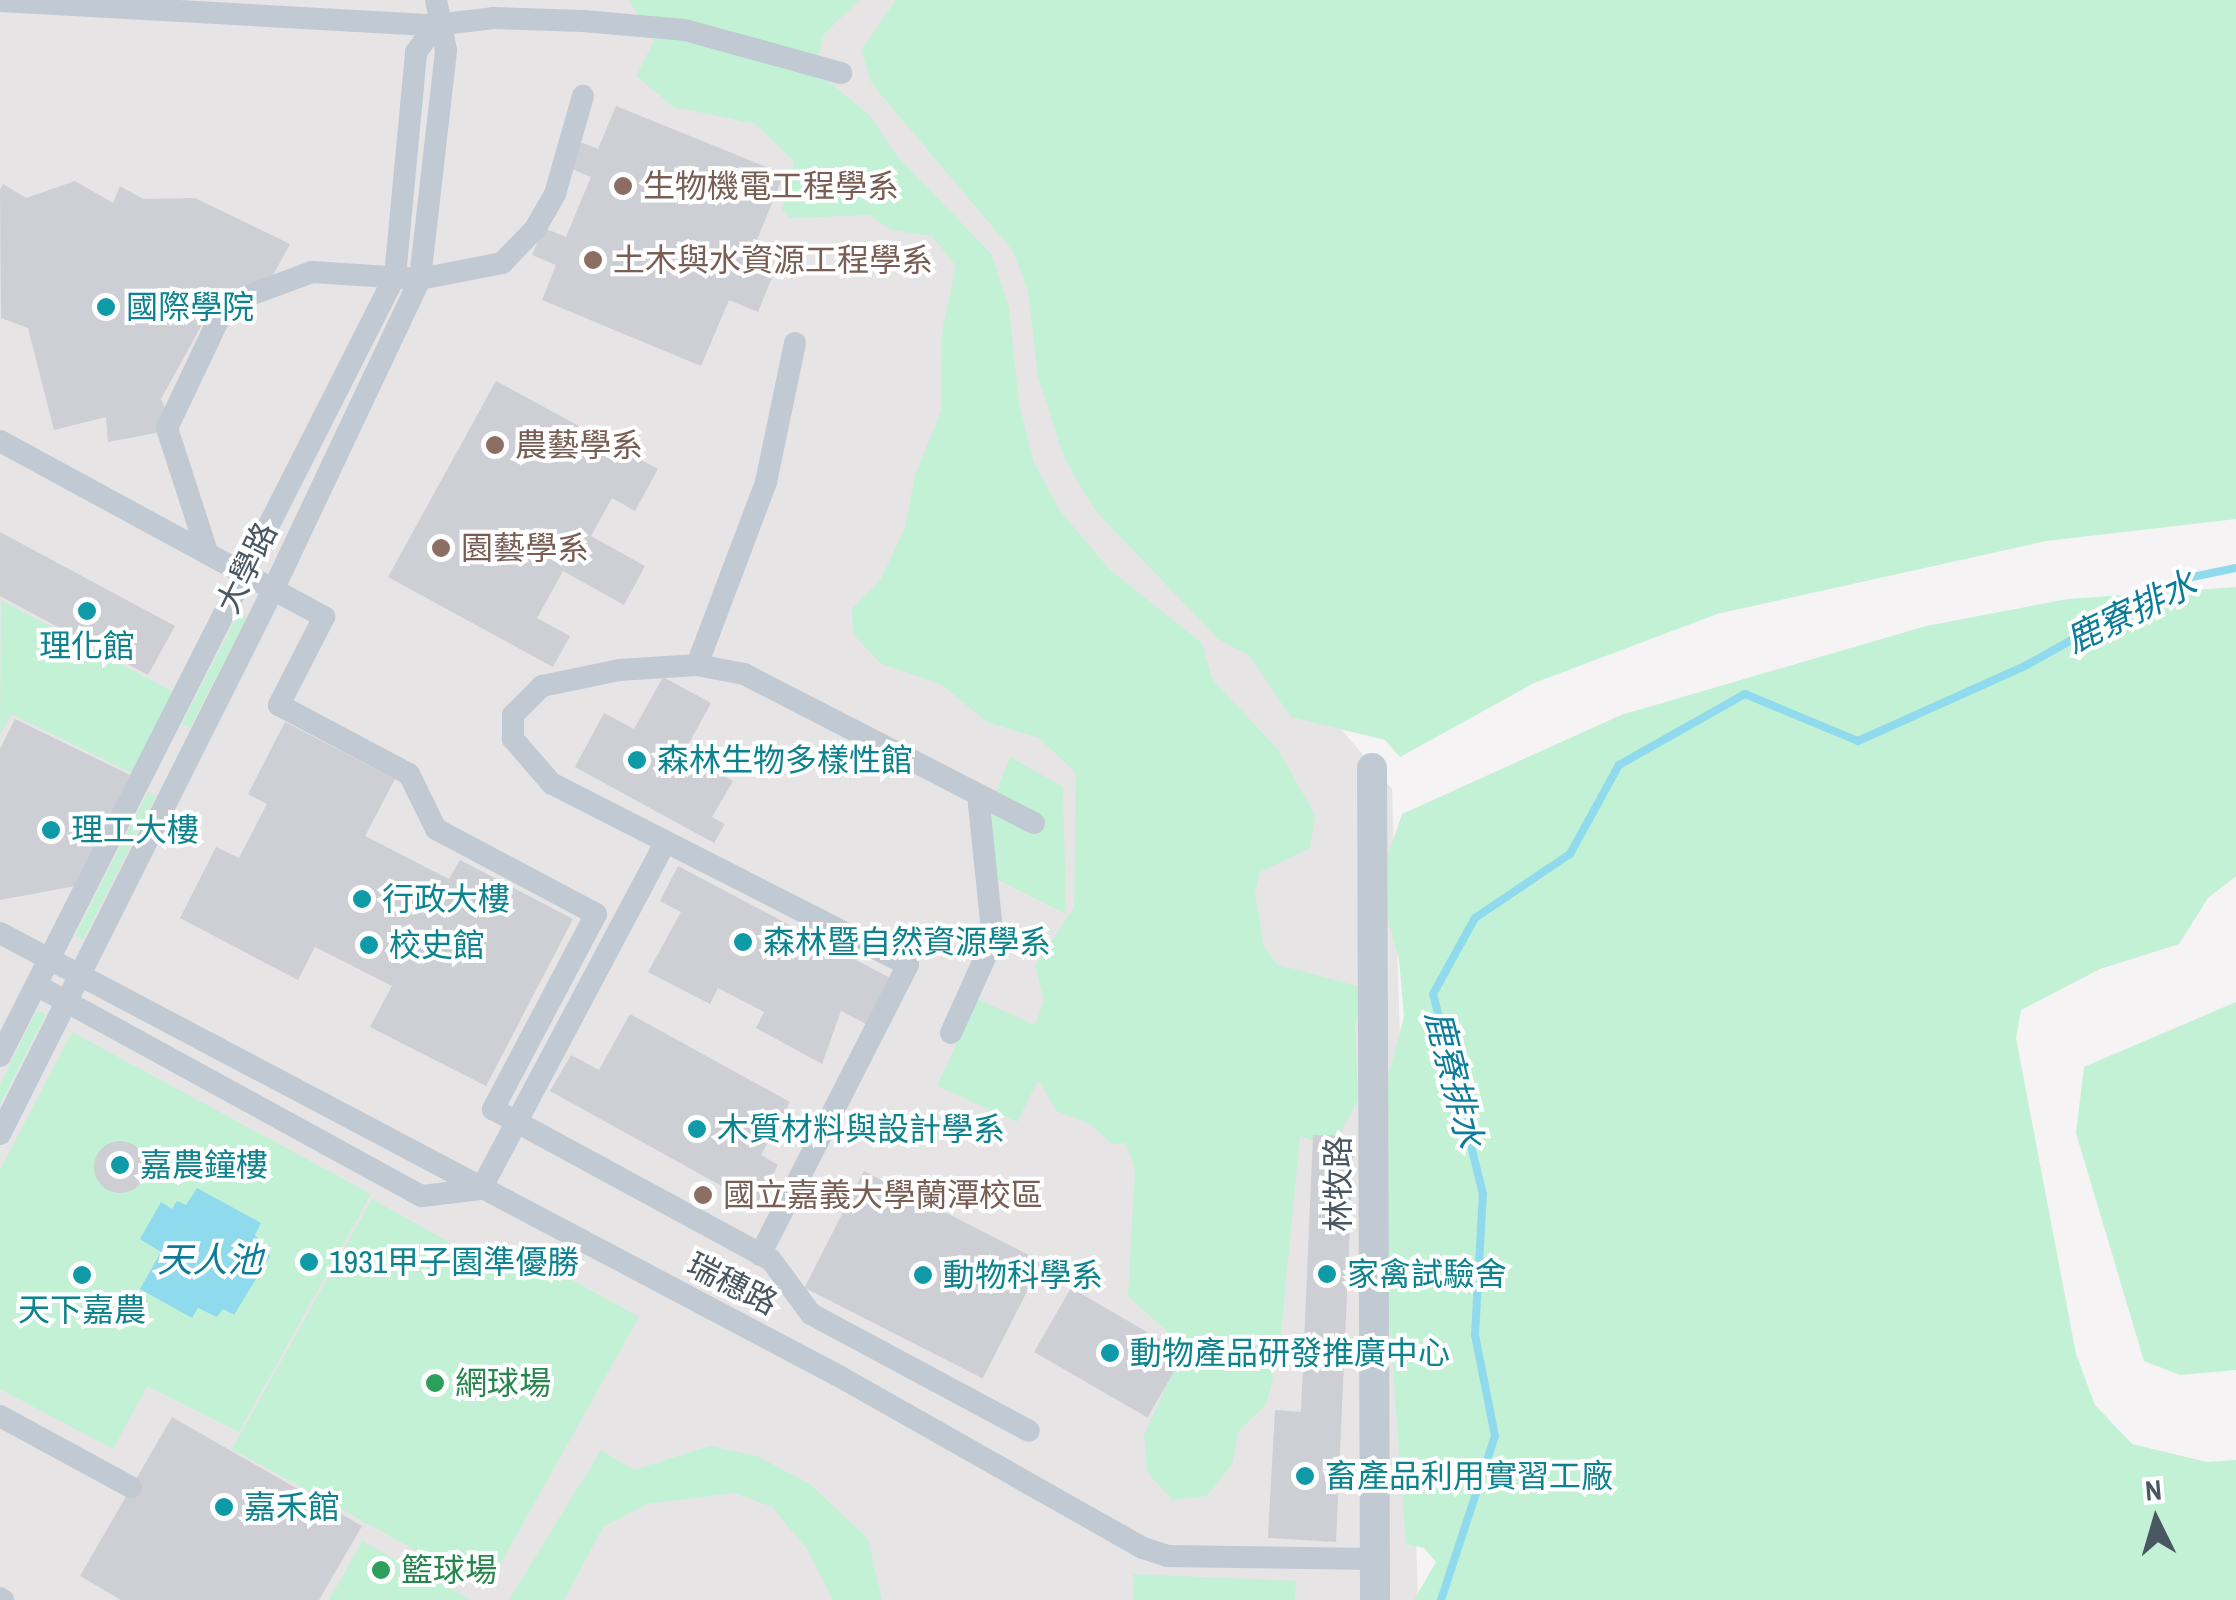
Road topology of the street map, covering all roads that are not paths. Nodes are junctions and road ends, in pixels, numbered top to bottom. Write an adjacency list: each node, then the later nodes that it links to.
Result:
1 (436, 0): 3 (street, 大學路)
2 (0, 1): 3 (street)
3 (436, 25): 4 (street); 6 (street); 7 (street, 大學路)
4 (841, 73)
5 (583, 96): 7 (street)
6 (394, 276): 7 (street); 10 (street); 11 (street)
7 (420, 278): 12 (street, 大學路)
8 (795, 343): 13 (street)
9 (0, 441): 10 (street)
10 (207, 552): 11 (street)
11 (245, 572): 12 (street); 19 (street)
12 (274, 588): 20 (street, 大學路); 25 (street)
13 (697, 665): 15 (street); 17 (street)
14 (1372, 768): 32 (street, 林牧路)
15 (978, 794): 16 (street); 23 (street)
16 (1034, 822)
17 (665, 843): 25 (street); 28 (street)
18 (0, 932): 19 (street, 瑞穗路)
19 (49, 960): 20 (street, 瑞穗路); 21 (street)
20 (81, 977): 22 (street, 大學路); 27 (street, 瑞穗路)
21 (36, 985): 22 (street); 24 (street)
22 (68, 1003): 26 (street, 大學路); 27 (street)
23 (951, 1033)
24 (0, 1056)
25 (516, 1122): 27 (street); 28 (street)
26 (0, 1134)
27 (481, 1189): 32 (street, 瑞穗路)
28 (760, 1255): 30 (street)
29 (0, 1416): 31 (street)
30 (1029, 1431)
31 (131, 1487)
32 (1374, 1559): 33 (street, 林牧路)
33 (1374, 1600)

